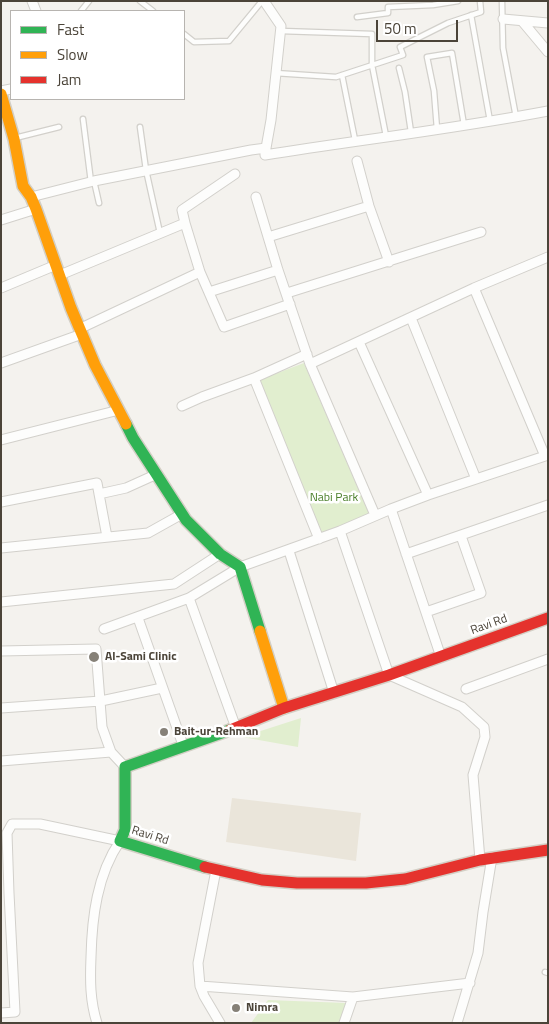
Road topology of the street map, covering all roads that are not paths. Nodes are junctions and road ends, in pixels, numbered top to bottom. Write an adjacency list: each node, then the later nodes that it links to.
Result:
1 (140, 1): 6 (lane)
2 (263, 1): 12 (street); 13 (lane)
3 (458, 1): 8 (lane)
4 (480, 1): 7 (lane)
5 (502, 1): 9 (lane)
6 (152, 10)
7 (472, 15): 15 (lane); 23 (lane)
8 (357, 17)
9 (503, 19): 10 (street); 21 (lane)
10 (522, 21): 11 (street); 14 (street)
11 (548, 23)
12 (280, 31): 15 (lane); 17 (street)
13 (185, 35)
14 (548, 52)
15 (372, 65): 18 (lane); 29 (lane)
16 (399, 68): 28 (lane)
17 (275, 73): 18 (lane); 32 (street)
18 (342, 75): 31 (lane)
19 (1, 93): 30 (street)
20 (548, 111): 21 (street)
21 (516, 117): 23 (street)
22 (83, 119): 36 (lane)
23 (490, 121): 24 (street)
24 (464, 125): 27 (street); 27 (lane)
25 (59, 127): 30 (lane)
26 (140, 128): 34 (lane)
27 (438, 129): 28 (street)
28 (411, 132): 29 (street)
29 (386, 136): 31 (street)
30 (14, 139): 37 (street)
31 (355, 140): 32 (street)
32 (266, 148): 34 (street)
33 (357, 161): 40 (street)
34 (146, 170): 36 (street); 45 (lane)
35 (235, 174): 43 (street)
36 (93, 181): 37 (street); 39 (lane)
37 (31, 197): 41 (street)
38 (256, 197): 46 (street)
39 (99, 203)
40 (370, 206): 46 (street); 48 (street)
41 (36, 209): 42 (street); 49 (street)
42 (1, 220)
43 (185, 223): 45 (street); 51 (street)
44 (481, 232): 48 (street)
45 (160, 233): 49 (street)
46 (268, 237): 50 (street)
47 (548, 257): 53 (street)
48 (389, 262): 55 (street)
49 (58, 270): 52 (street); 58 (street)
50 (278, 270): 54 (street); 55 (street)
51 (200, 272): 54 (street); 58 (street)
52 (1, 288)
53 (474, 288): 57 (street); 67 (street)
54 (209, 292): 56 (street)
55 (287, 294): 56 (street)
56 (290, 304): 60 (street)
57 (411, 318): 59 (street); 69 (street)
58 (81, 331): 61 (street); 65 (street)
59 (359, 342): 62 (street); 71 (street)
60 (307, 354): 62 (street); 63 (street)
61 (1, 363)
62 (310, 364): 76 (street)
63 (254, 378): 64 (street); 80 (street)
64 (182, 406)
65 (118, 410): 66 (street); 68 (street)
66 (1, 440)
67 (546, 456): 69 (street)
68 (157, 474): 70 (street); 75 (street)
69 (476, 479): 71 (street)
70 (99, 494): 72 (street); 79 (street)
71 (428, 494): 74 (street)
72 (1, 502)
73 (548, 505): 78 (street)
74 (391, 509): 76 (street); 84 (street)
75 (182, 514): 79 (street); 83 (street)
76 (376, 515): 77 (street)
77 (340, 531): 80 (street); 95 (street)
78 (461, 536): 84 (street); 88 (street)
79 (107, 537): 81 (street)
80 (318, 539): 82 (street)
81 (1, 548)
82 (289, 551): 85 (street); 98 (street)
83 (220, 554): 85 (street); 87 (street)
84 (406, 554): 88 (street)
85 (240, 567): 86 (street); 101 (street)
86 (189, 598): 89 (street); 102 (street)
87 (1, 602)
88 (426, 612): 93 (street)
89 (138, 618): 91 (street); 96 (street)
90 (548, 618): 93 (street, Ravi Rd)
91 (104, 629)
92 (1, 651): 99 (street)
93 (441, 657): 95 (street, Ravi Rd)
94 (548, 659): 97 (street)
95 (389, 675): 98 (street, Ravi Rd); 109 (street)
96 (162, 688): 99 (street); 103 (street)
97 (466, 689)
98 (334, 693): 101 (street, Ravi Rd)
99 (101, 701): 100 (street); 104 (street)
100 (1, 708)
101 (284, 708): 102 (street, Ravi Rd)
102 (236, 728): 103 (street, Ravi Rd)
103 (183, 745): 106 (street, Ravi Rd)
104 (111, 752): 105 (street); 106 (street)
105 (1, 761)
106 (125, 767): 107 (street, Ravi Rd)
107 (120, 842): 110 (street); 111 (street, Ravi Rd); 117 (street)
108 (548, 850): 109 (street, Ravi Rd)
109 (486, 858): 111 (street, Ravi Rd); 113 (street)
110 (4, 863): 112 (street)
111 (216, 870): 114 (street)
112 (5, 901): 116 (street)
113 (470, 982): 115 (street); 120 (street)
114 (200, 986): 115 (street); 118 (street)
115 (353, 997): 119 (street)
116 (1, 1013)
117 (97, 1023)
118 (220, 1023)
119 (344, 1023)
120 (458, 1023)

